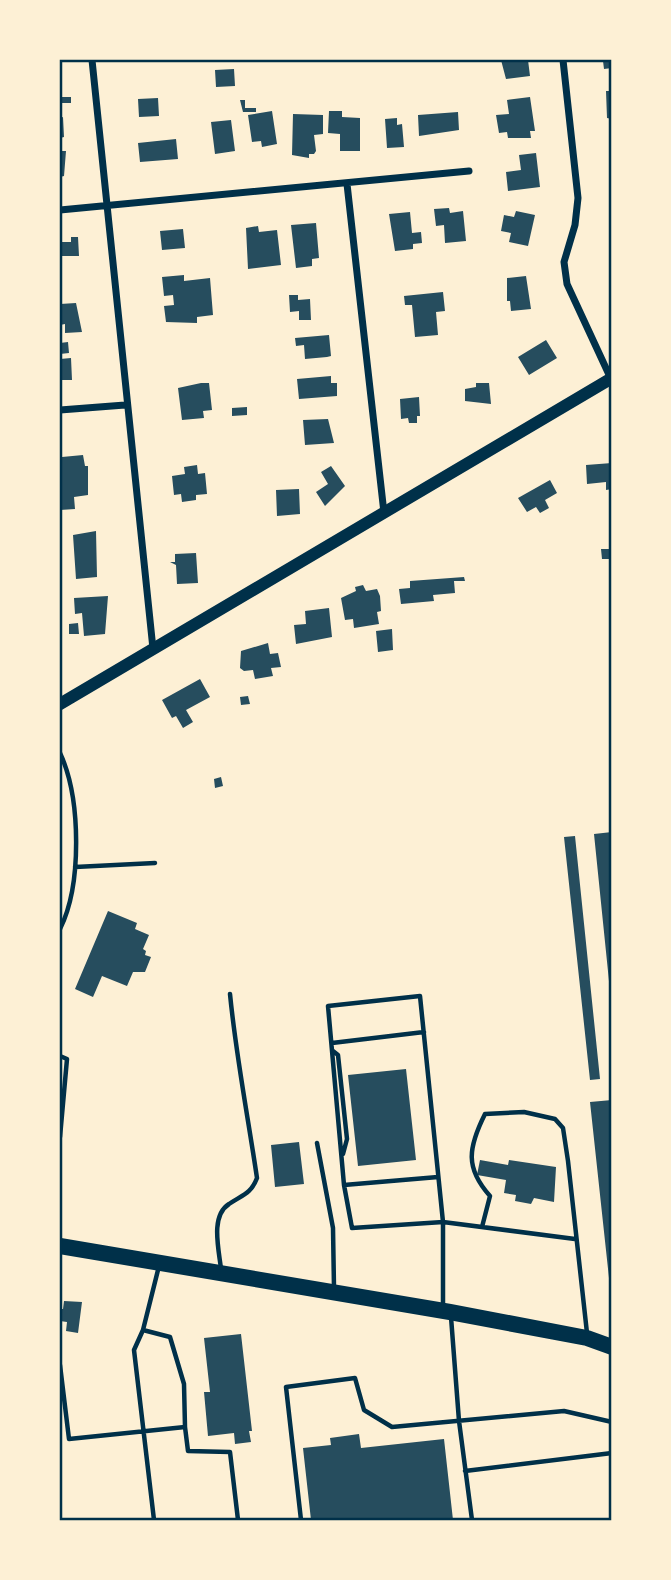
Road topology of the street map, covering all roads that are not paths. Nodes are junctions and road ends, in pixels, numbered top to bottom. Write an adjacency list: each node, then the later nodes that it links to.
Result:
1 (92, 60): 5 (street)
2 (563, 60): 7 (street)
3 (469, 171): 4 (street)
4 (347, 184): 5 (street); 10 (street)
5 (106, 205): 6 (street); 8 (street)
6 (60, 210)
7 (611, 378): 10 (street)
8 (125, 404): 9 (street); 11 (street)
9 (60, 410)
10 (384, 513): 11 (street)
11 (153, 649): 12 (street)
12 (60, 704)
13 (60, 753): 15 (lane)
14 (155, 863): 15 (lane)
15 (75, 867): 16 (lane)
16 (60, 929)
17 (230, 995): 30 (lane)
18 (424, 1032): 19 (lane); 19 (lane); 23 (lane)
19 (332, 1043): 24 (lane)
20 (60, 1056): 21 (lane)
21 (60, 1137)
22 (317, 1143): 31 (lane)
23 (438, 1177): 24 (lane); 25 (lane)
24 (344, 1185): 25 (lane)
25 (443, 1222): 26 (lane); 32 (lane)
26 (482, 1227): 27 (lane); 27 (lane)
27 (575, 1239): 35 (lane)
28 (60, 1246): 29 (main road)
29 (160, 1263): 30 (main road); 33 (lane)
30 (221, 1273): 31 (main road)
31 (334, 1292): 32 (main road)
32 (447, 1312): 35 (main road); 38 (lane)
33 (143, 1330): 40 (lane); 41 (lane)
34 (611, 1336): 35 (main road)
35 (587, 1338): 36 (main road)
36 (611, 1347)
37 (60, 1365): 41 (lane)
38 (459, 1421): 39 (lane); 43 (lane); 46 (lane)
39 (611, 1422)
40 (185, 1427): 41 (lane); 45 (lane)
41 (144, 1432): 44 (lane)
42 (611, 1453): 43 (lane)
43 (465, 1471): 47 (lane)
44 (154, 1521)
45 (238, 1521)
46 (301, 1521)
47 (472, 1521)

